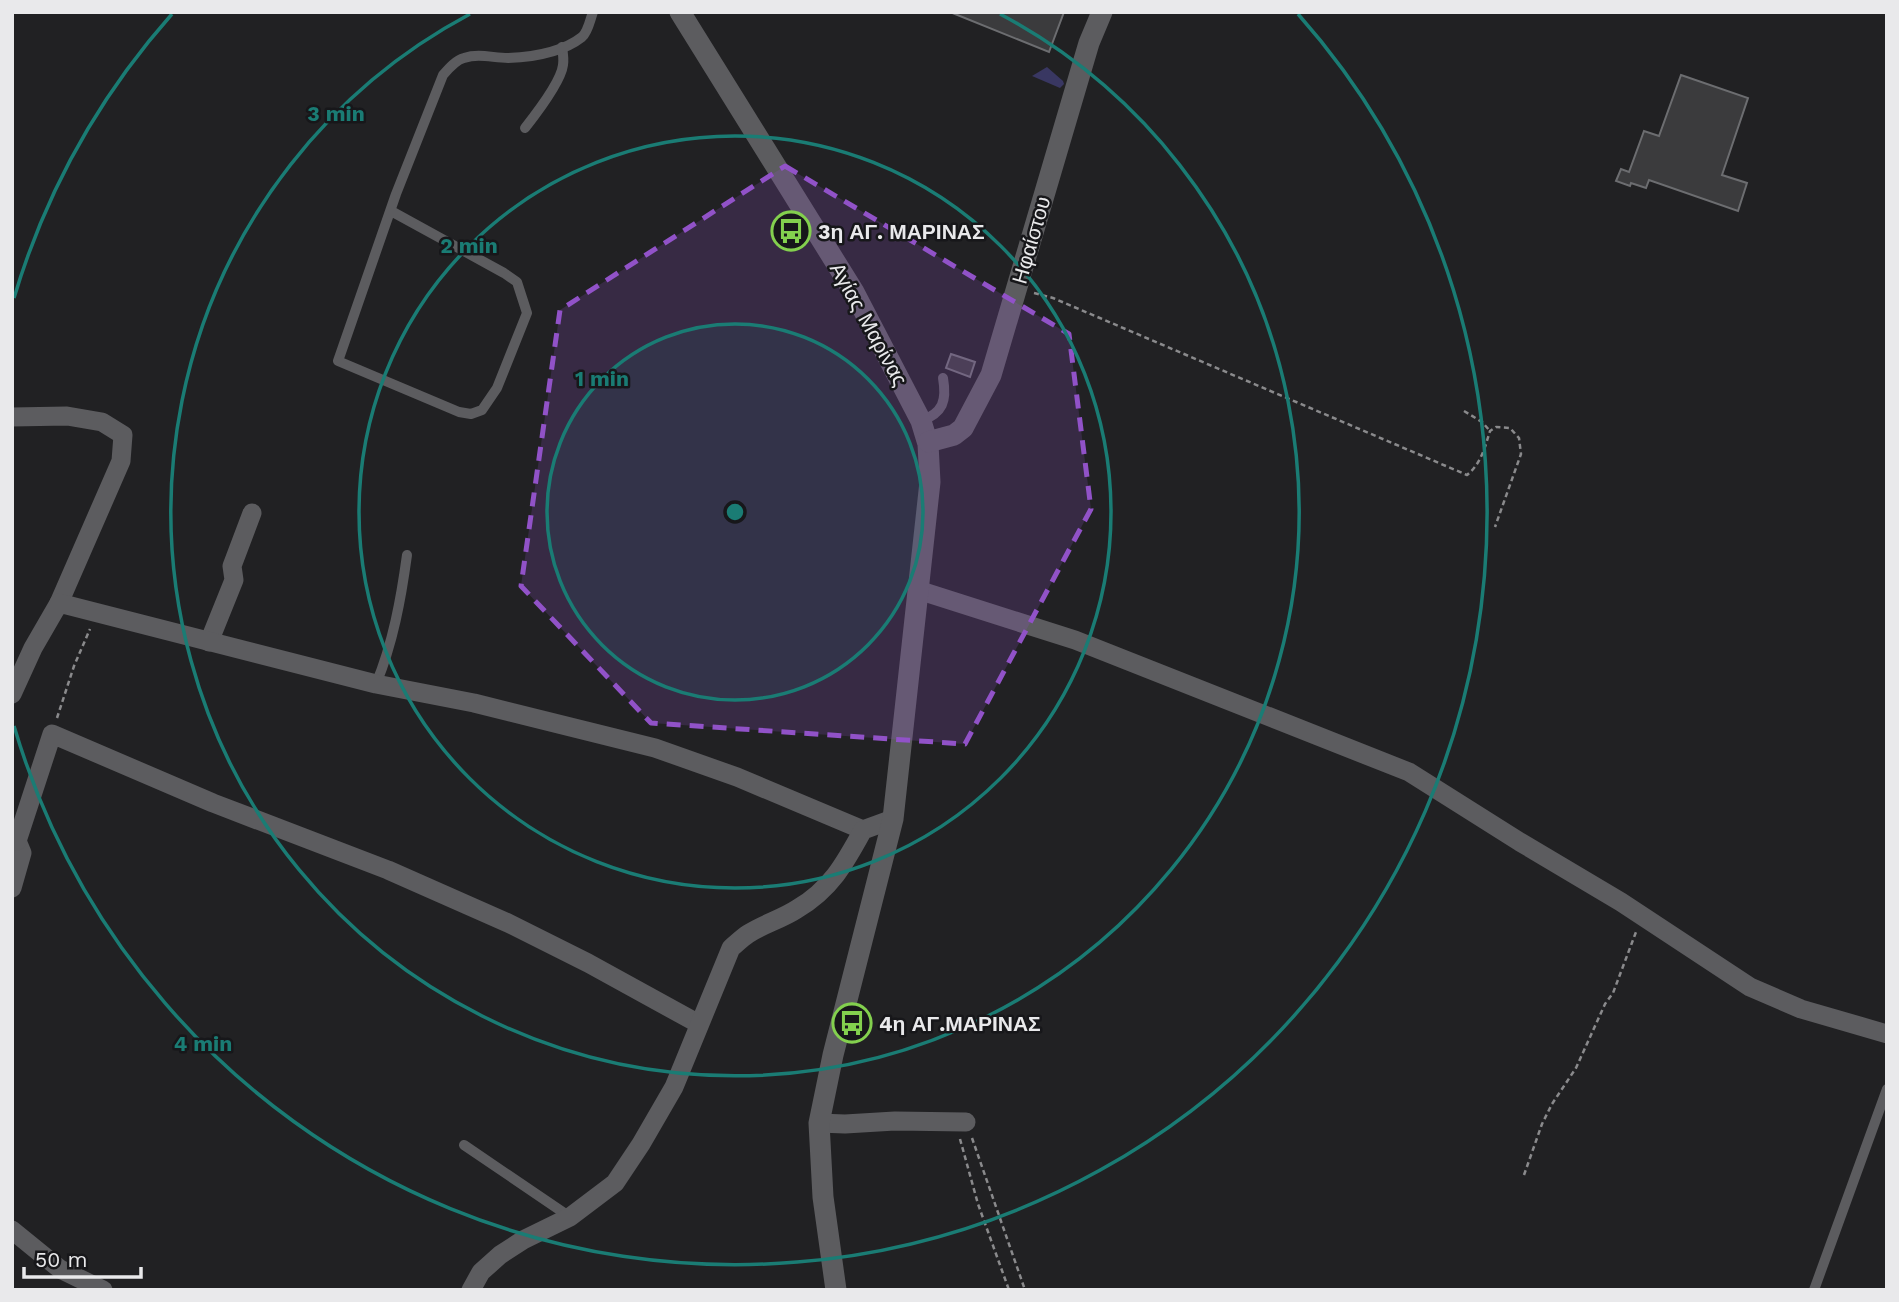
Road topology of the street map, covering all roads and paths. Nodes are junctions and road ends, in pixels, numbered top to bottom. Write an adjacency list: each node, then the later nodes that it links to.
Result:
1 (593, 12): 4 (lane)
2 (680, 12): 11 (main road, Αγίας Μαρίνας)
3 (1102, 12): 7 (main road, Ηφαίστου)
4 (562, 47): 5 (lane); 6 (lane)
5 (525, 128)
6 (391, 211): 6 (lane)
7 (1017, 291): 12 (path); 13 (main road, Ηφαίστου)
8 (943, 378): 11 (lane)
9 (1464, 411): 12 (path)
10 (12, 417): 18 (street)
11 (921, 421): 13 (main road, Αγίας Μαρίνας)
12 (1490, 431): 15 (path)
13 (928, 442): 17 (main road, Αγίας Μαρίνας)
14 (252, 513): 20 (street)
15 (1495, 527)
16 (407, 555): 21 (lane)
17 (918, 590): 24 (main road, Αγίας Μαρίνας); 28 (street)
18 (59, 603): 19 (street); 22 (street)
19 (96, 612): 20 (street); 23 (path)
20 (209, 642): 21 (street)
21 (376, 684): 25 (street)
22 (12, 694)
23 (52, 734): 26 (street); 29 (street)
24 (893, 819): 25 (street); 33 (main road, Αγίας Μαρίνας)
25 (863, 830): 29 (street)
26 (15, 839): 27 (street)
27 (12, 888)
28 (1642, 916): 30 (street); 35 (path)
29 (699, 1024): 36 (street)
30 (1887, 1034)
31 (1887, 1089): 43 (lane)
32 (961, 1122): 33 (street); 41 (path); 42 (path)
33 (819, 1124): 40 (main road, Αγίας Μαρίνας)
34 (464, 1144): 36 (lane)
35 (1524, 1175)
36 (570, 1217): 39 (street)
37 (12, 1230): 38 (street)
38 (103, 1290)
39 (471, 1290)
40 (836, 1290)
41 (1009, 1290)
42 (1025, 1290)
43 (1814, 1290)

